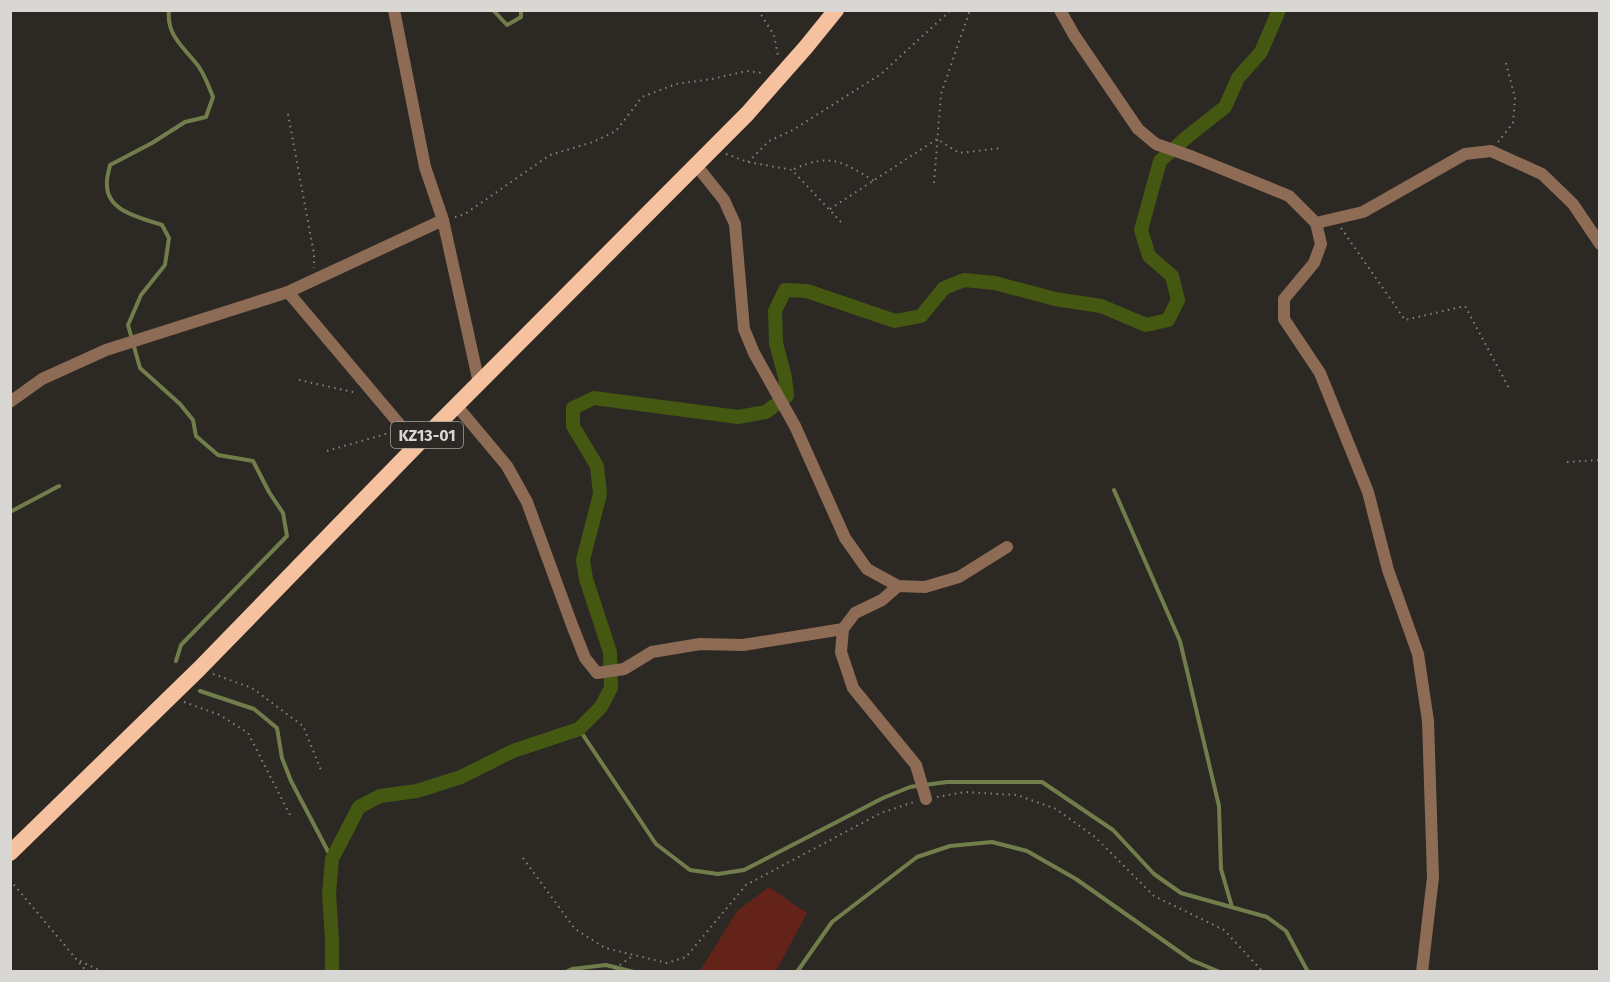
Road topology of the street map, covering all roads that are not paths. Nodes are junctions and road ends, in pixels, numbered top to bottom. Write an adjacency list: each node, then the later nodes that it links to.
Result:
1 (394, 10): 5 (street)
2 (836, 10): 4 (highway, KZ13-01)
3 (1060, 10): 6 (street)
4 (696, 165): 9 (highway, KZ13-01); 14 (street)
5 (443, 220): 8 (street); 9 (street)
6 (1316, 224): 7 (street); 18 (street)
7 (1599, 244)
8 (288, 292): 10 (street); 12 (street)
9 (479, 383): 11 (highway, KZ13-01)
10 (10, 402)
11 (456, 405): 12 (highway, KZ13-01); 15 (street)
12 (417, 445): 17 (highway, KZ13-01)
13 (1007, 547): 14 (street)
14 (898, 586): 15 (street)
15 (843, 629): 16 (street)
16 (926, 799)
17 (10, 854)
18 (1422, 972)

